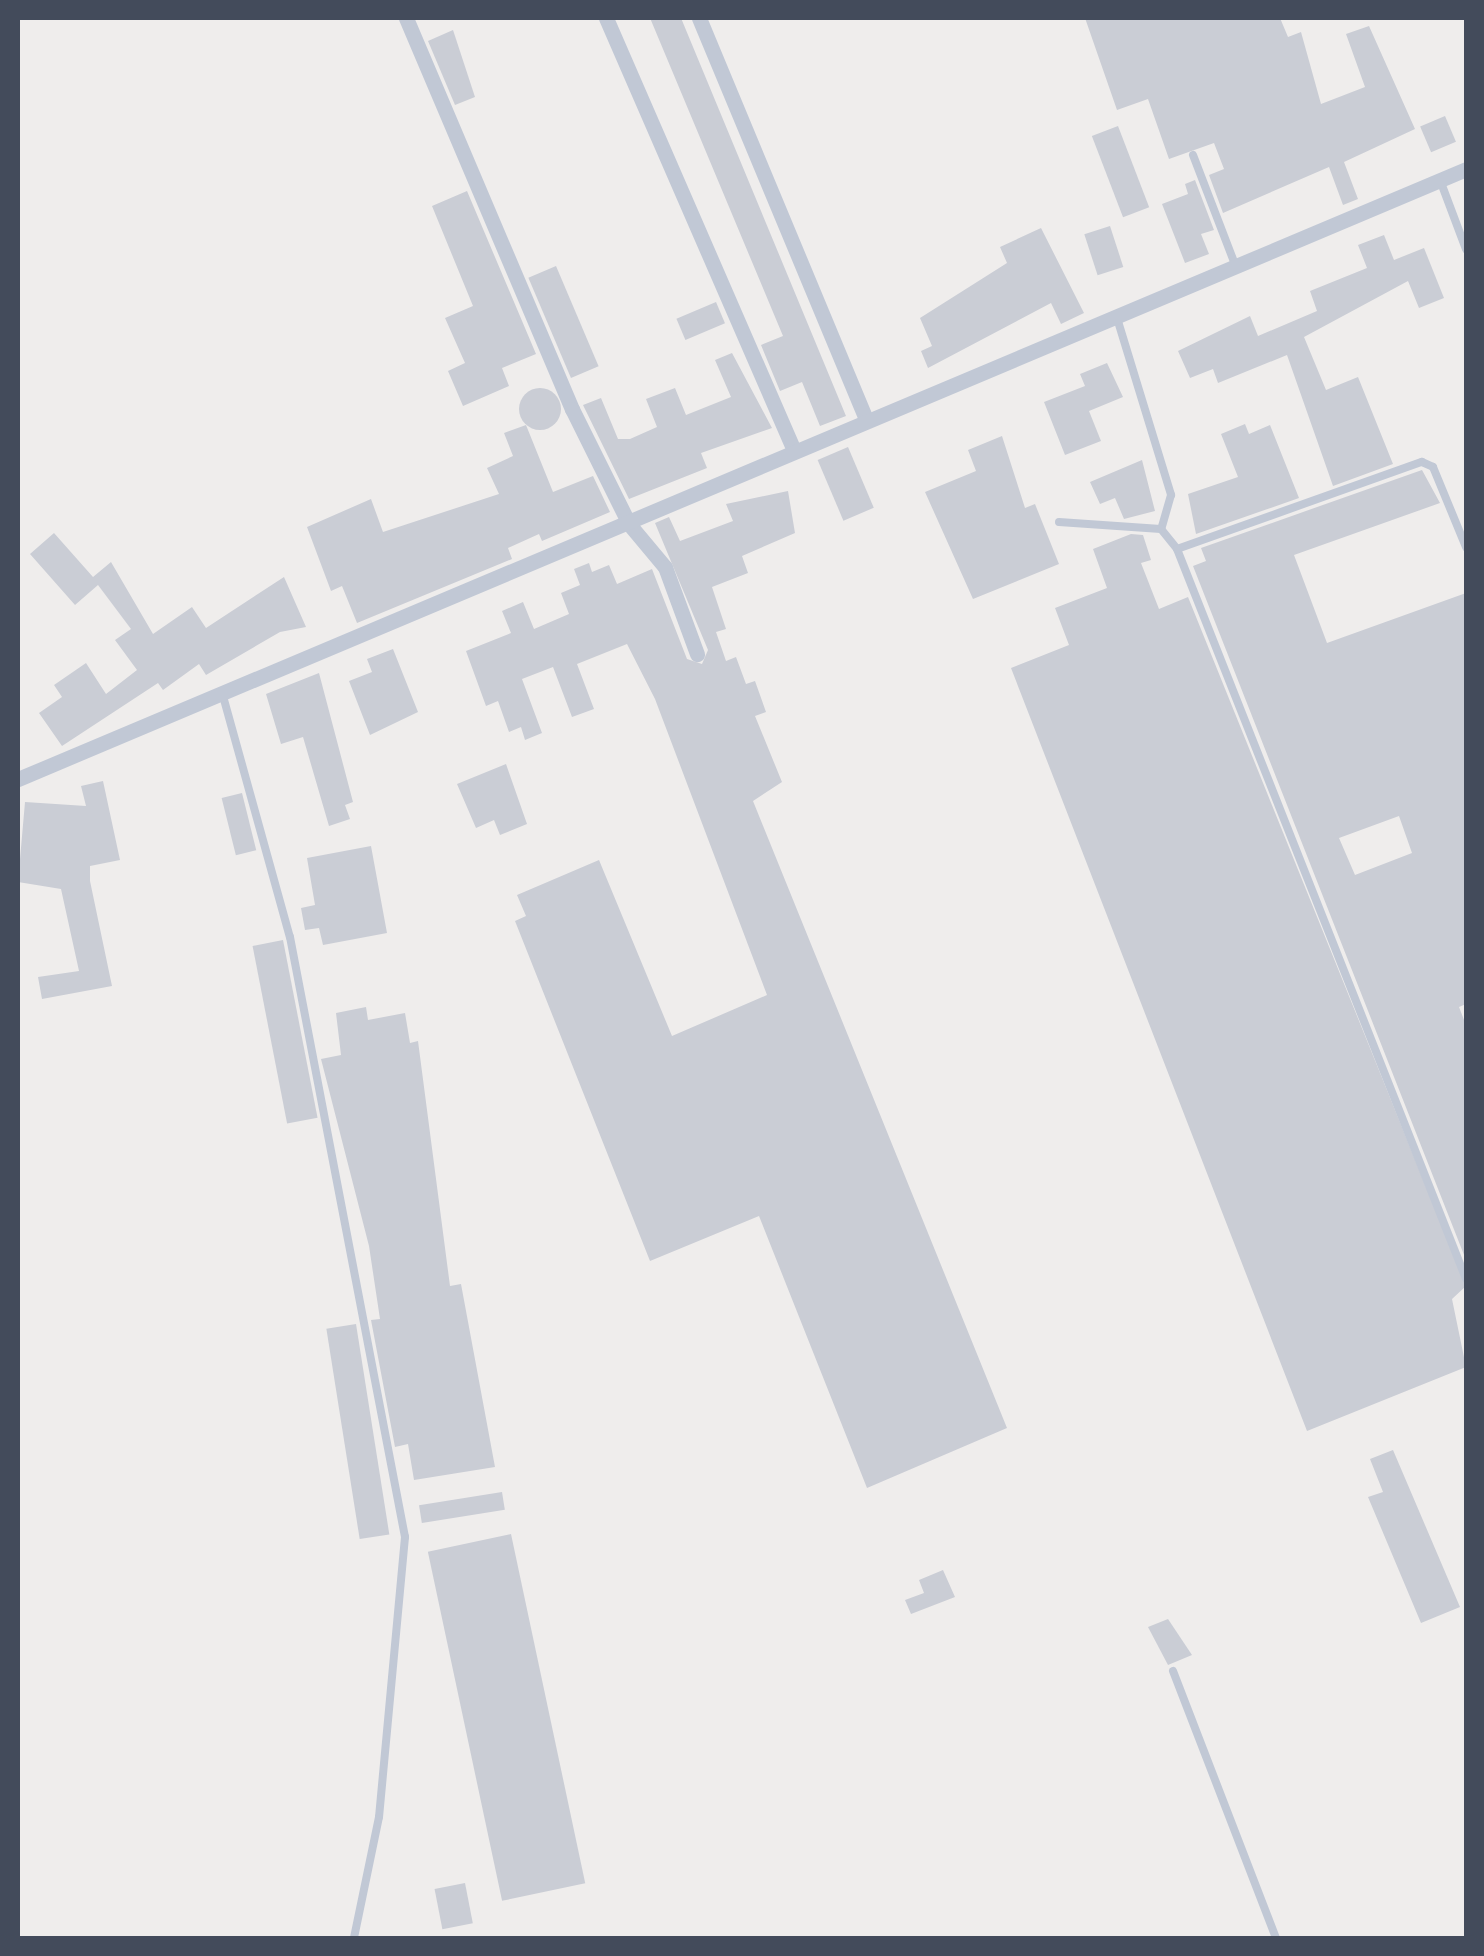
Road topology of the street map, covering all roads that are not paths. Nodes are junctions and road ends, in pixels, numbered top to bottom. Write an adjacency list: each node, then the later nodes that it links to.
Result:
1 (406, 18): 13 (street)
2 (606, 18): 11 (street)
3 (699, 18): 10 (street)
4 (1193, 156): 8 (lane)
5 (1466, 169): 6 (street)
6 (1440, 180): 7 (lane); 8 (street)
7 (1466, 249)
8 (1236, 267): 9 (street)
9 (1117, 318): 10 (street); 14 (lane)
10 (866, 418): 11 (street)
11 (794, 450): 13 (street)
12 (1059, 522): 14 (lane)
13 (628, 524): 17 (street); 18 (street)
14 (1161, 529): 15 (lane)
15 (1177, 548): 16 (lane); 20 (lane)
16 (1466, 548)
17 (697, 654)
18 (223, 696): 19 (street); 22 (lane)
19 (18, 780)
20 (1466, 1279)
21 (1173, 1670): 23 (lane)
22 (354, 1938)
23 (1276, 1938)

